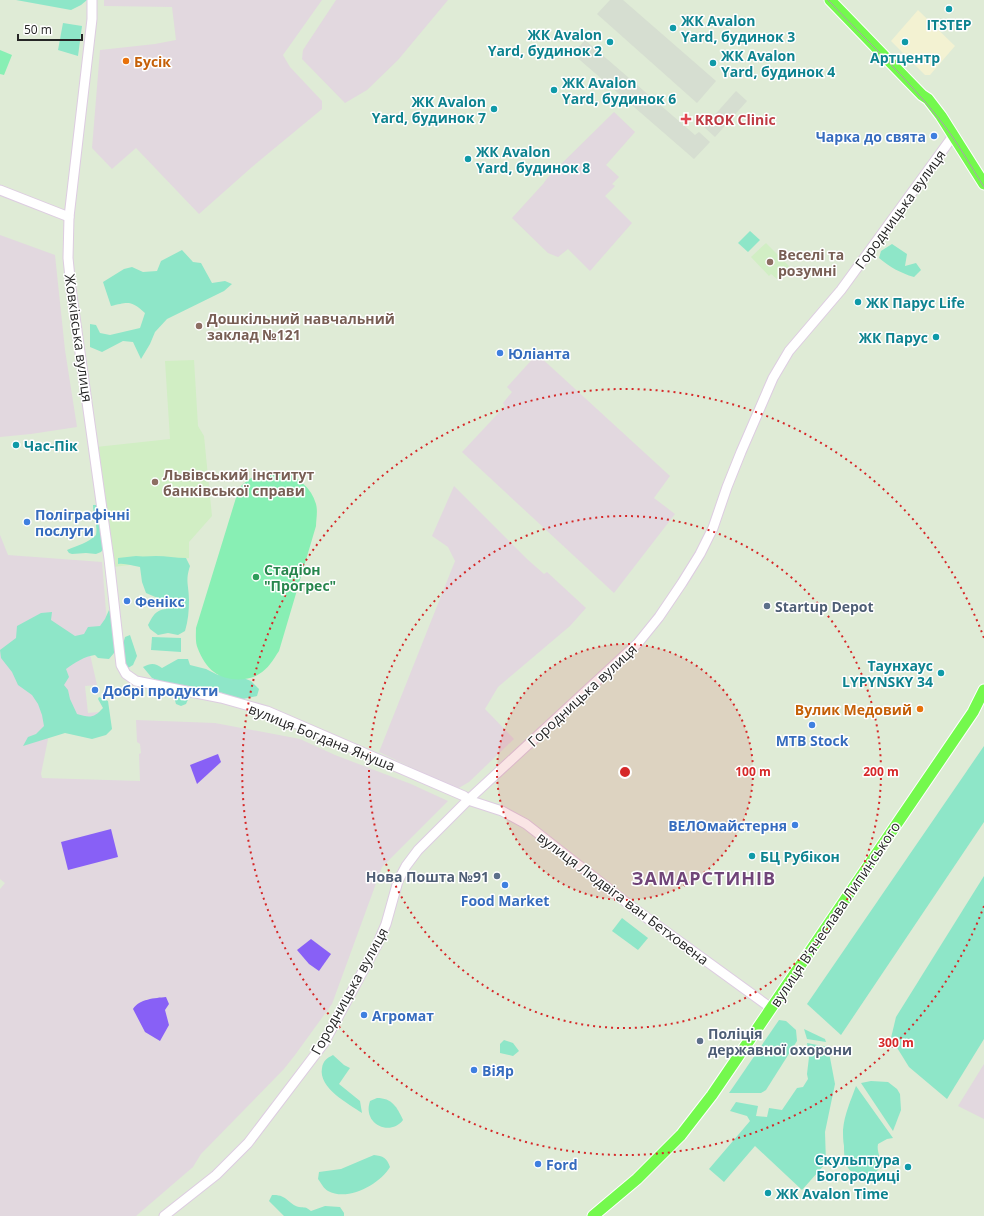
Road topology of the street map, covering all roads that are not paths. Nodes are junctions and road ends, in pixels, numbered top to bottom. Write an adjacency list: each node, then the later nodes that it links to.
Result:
1 (92, 0): 6 (street, Жовківська вулиця)
2 (830, 0): 3 (main road)
3 (953, 136): 4 (main road); 9 (street, Городницька вулиця)
4 (984, 184)
5 (0, 190): 6 (street)
6 (69, 217): 7 (street, Жовківська вулиця)
7 (126, 674): 9 (street, вулиця Богдана Януша)
8 (984, 690): 10 (main road, вулиця Вʼячеслава Липинського)
9 (468, 800): 10 (street, вулиця Людвіга ван Бетховена); 11 (street, Городницька вулиця)
10 (771, 1008): 12 (main road, вулиця Вʼячеслава Липинського)
11 (164, 1216)
12 (593, 1216)

